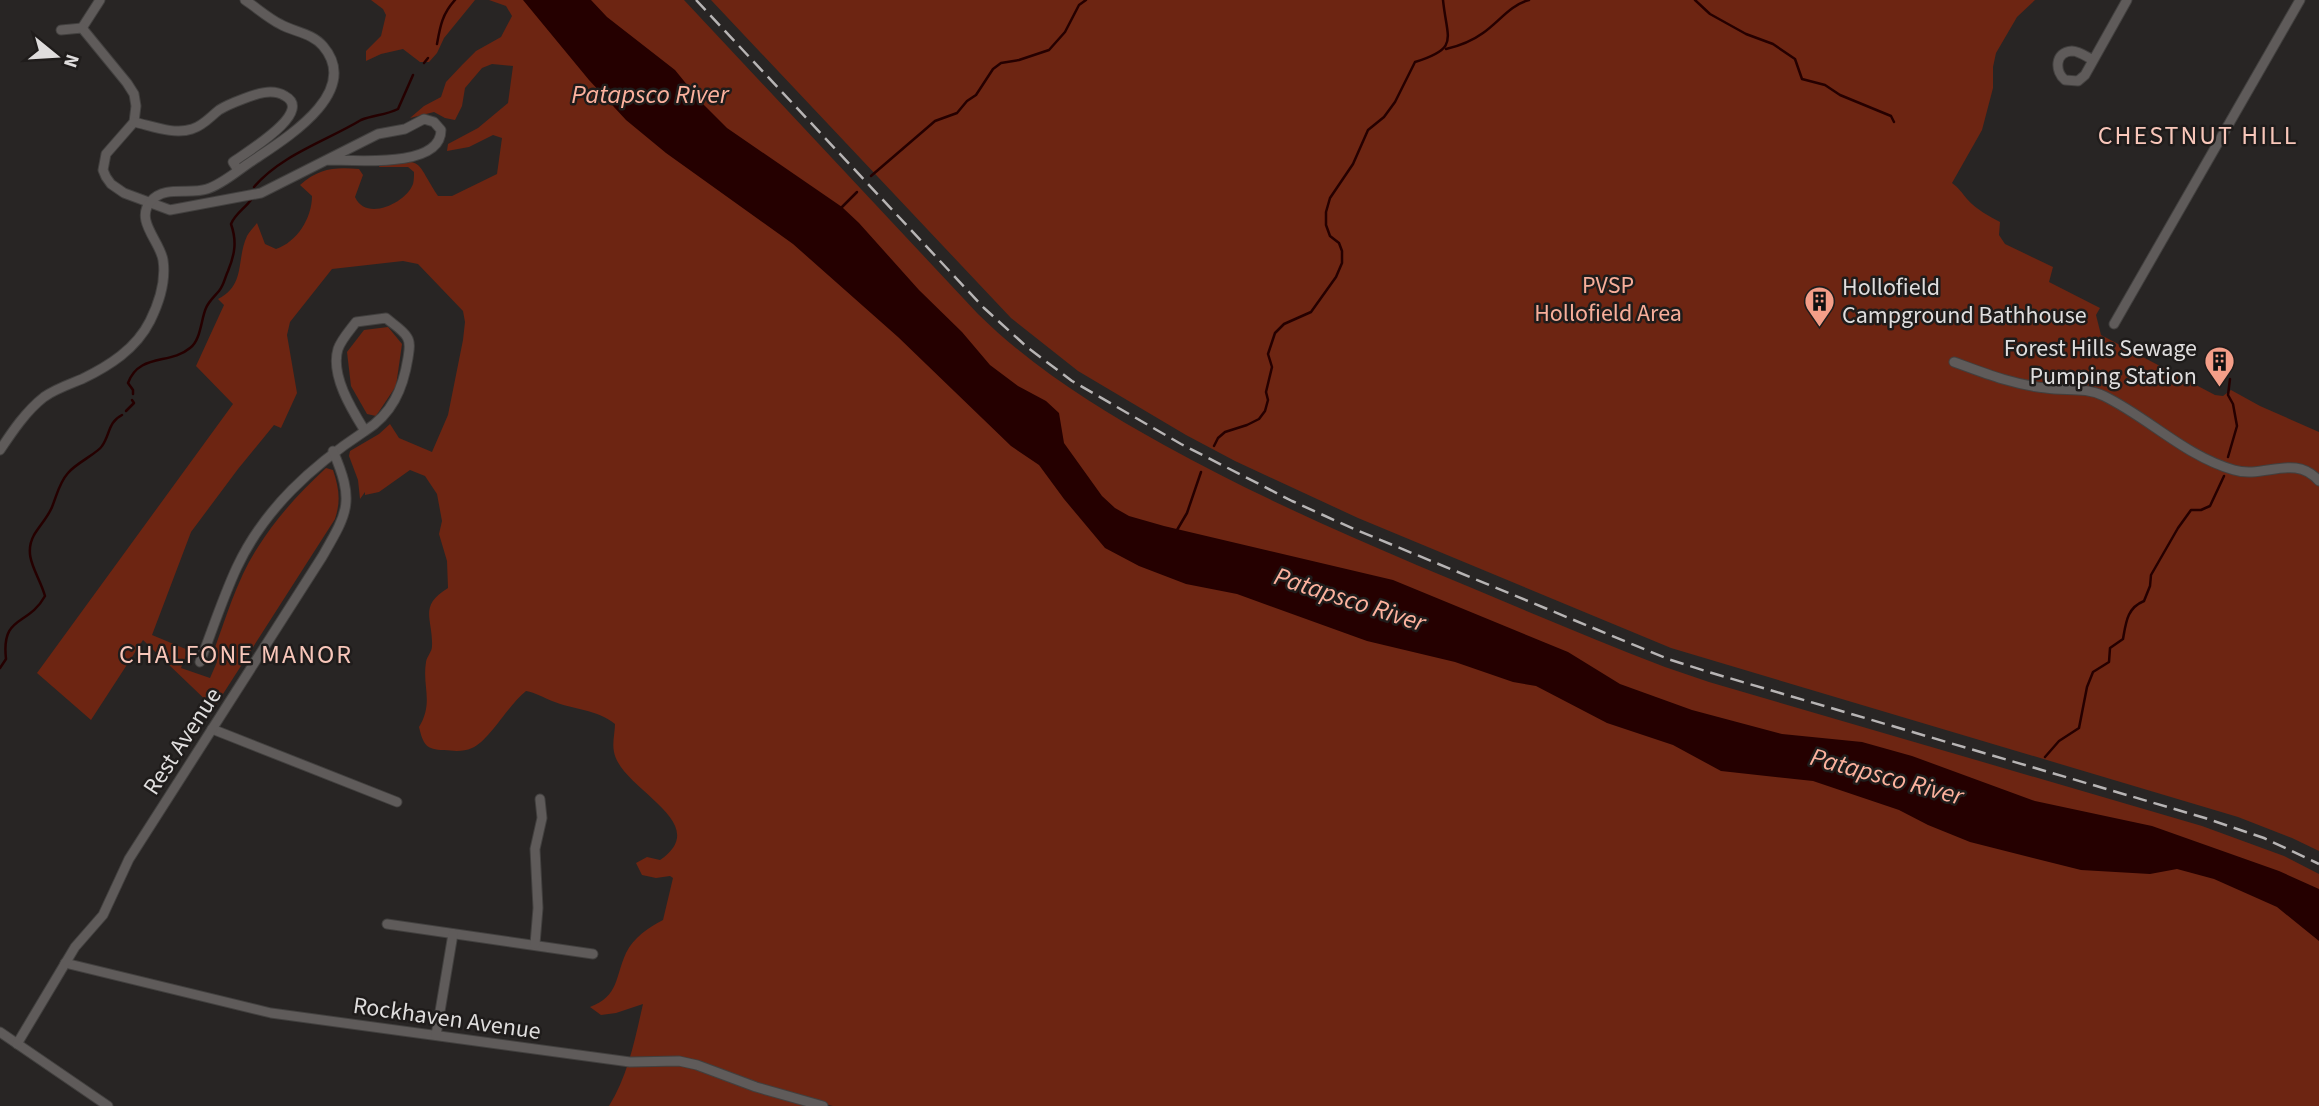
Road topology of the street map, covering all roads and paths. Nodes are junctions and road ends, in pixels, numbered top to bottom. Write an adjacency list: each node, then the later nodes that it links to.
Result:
1 (100, 0): 5 (street)
2 (245, 0): 10 (street)
3 (2127, 0): 7 (street)
4 (2300, 0): 12 (street)
5 (82, 29): 6 (street); 8 (street)
6 (61, 30)
7 (2093, 60): 7 (street)
8 (134, 122): 10 (street); 11 (street)
9 (327, 160): 9 (street); 11 (street)
10 (238, 170): 11 (street)
11 (149, 202): 15 (street)
12 (2114, 324)
13 (1954, 362): 17 (street)
14 (365, 430): 14 (street); 16 (street)
15 (0, 450)
16 (334, 452): 18 (street); 19 (street, Rest Avenue)
17 (2319, 481)
18 (200, 662)
19 (212, 729): 21 (street); 26 (street, Rest Avenue)
20 (540, 799): 24 (street)
21 (397, 802)
22 (387, 924): 23 (street)
23 (453, 934): 24 (street); 28 (street)
24 (535, 944): 25 (street)
25 (593, 954)
26 (65, 964): 28 (street, Rockhaven Avenue); 29 (street, Rest Avenue)
27 (0, 1032): 29 (street)
28 (436, 1035): 31 (street, Rockhaven Avenue)
29 (17, 1044): 30 (street)
30 (108, 1106)
31 (823, 1106)

